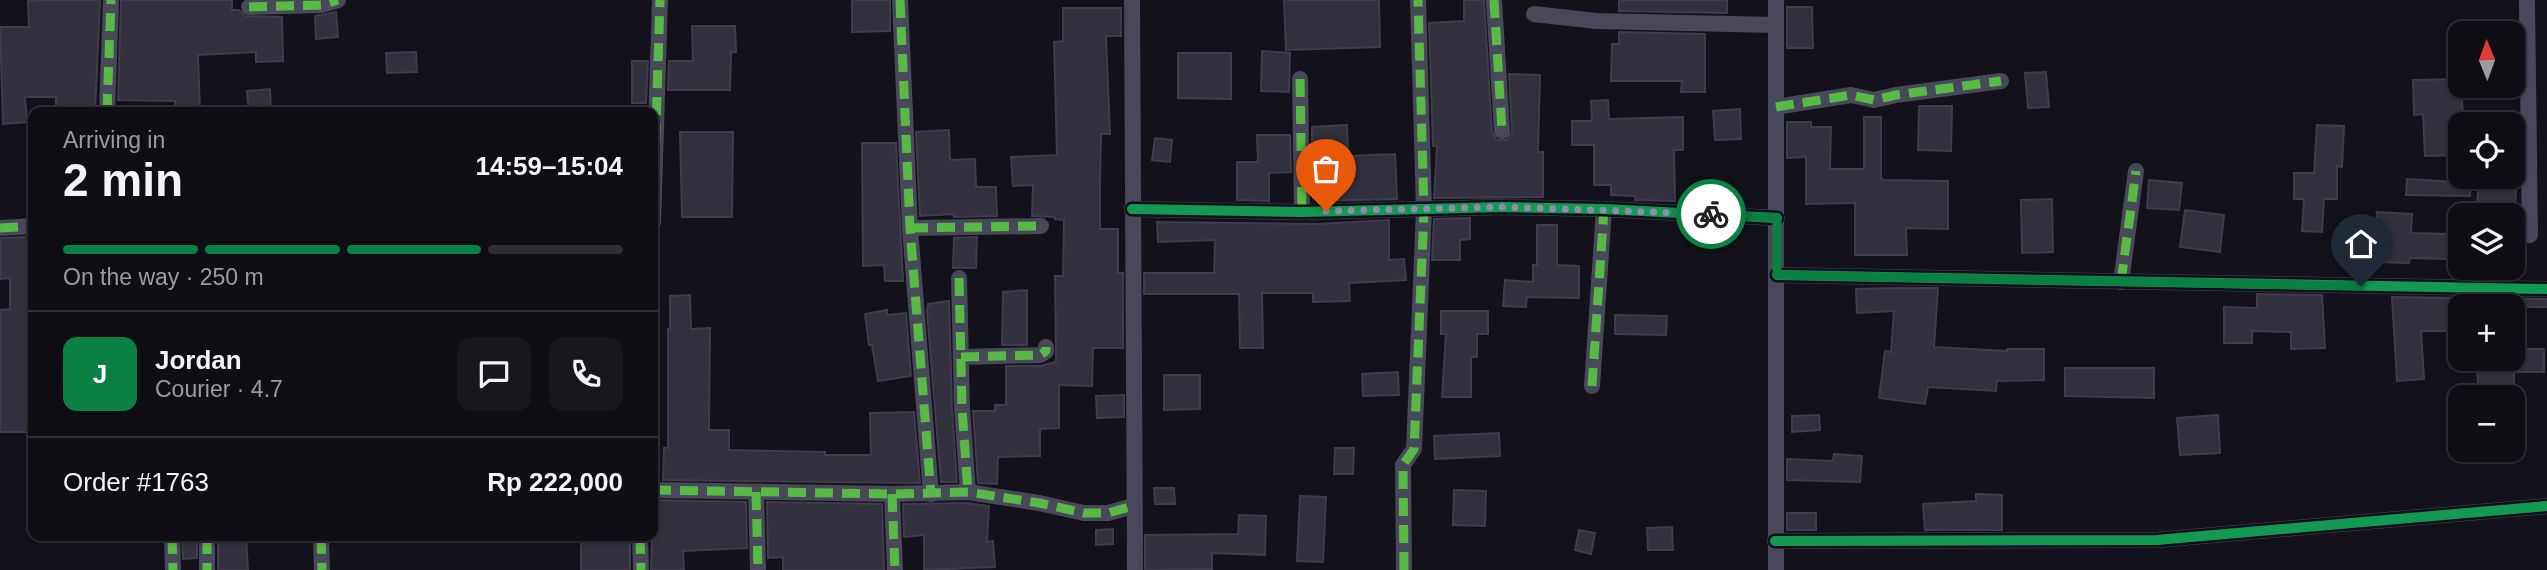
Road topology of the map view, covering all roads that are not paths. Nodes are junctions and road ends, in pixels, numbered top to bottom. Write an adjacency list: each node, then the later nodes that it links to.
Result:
1 (111, 0): 15 (street)
2 (338, 0): 10 (street)
3 (660, 0): 16 (street)
4 (900, 0): 28 (street)
5 (1132, 0): 20 (street)
6 (1418, 0): 22 (street)
7 (1494, 0): 18 (street)
8 (1776, 0): 12 (street)
9 (2527, 0): 29 (street)
10 (249, 7)
11 (1534, 14): 12 (street)
12 (1776, 25): 17 (street)
13 (1300, 79): 23 (street)
14 (2001, 81): 17 (street)
15 (107, 107)
16 (657, 107)
17 (1776, 107): 24 (street)
18 (1502, 131)
19 (2136, 171): 32 (street)
20 (1132, 208): 23 (street); 42 (street)
21 (1604, 209): 22 (street); 24 (street); 36 (street)
22 (1424, 210): 23 (street); 56 (street)
23 (1302, 212)
24 (1777, 218): 30 (street)
25 (28, 226): 27 (street)
26 (1041, 226): 28 (street)
27 (0, 228)
28 (911, 228): 41 (street)
29 (2530, 235)
30 (1777, 275): 32 (street); 48 (street)
31 (959, 278): 35 (street)
32 (2121, 282): 33 (street)
33 (2547, 289)
34 (1046, 347): 35 (street)
35 (961, 357): 39 (street)
36 (1592, 386)
37 (658, 490): 38 (street)
38 (756, 492): 40 (street); 53 (street)
39 (968, 492): 41 (street); 42 (street)
40 (892, 494): 41 (street); 54 (street)
41 (931, 494)
42 (1133, 506): 55 (street)
43 (2547, 506): 48 (street)
44 (172, 541): 49 (street)
45 (207, 541): 50 (street)
46 (321, 541): 51 (street)
47 (640, 541): 52 (street)
48 (1774, 541): 57 (street)
49 (173, 570)
50 (207, 570)
51 (322, 570)
52 (641, 570)
53 (758, 570)
54 (895, 570)
55 (1135, 570)
56 (1404, 570)
57 (1776, 570)

